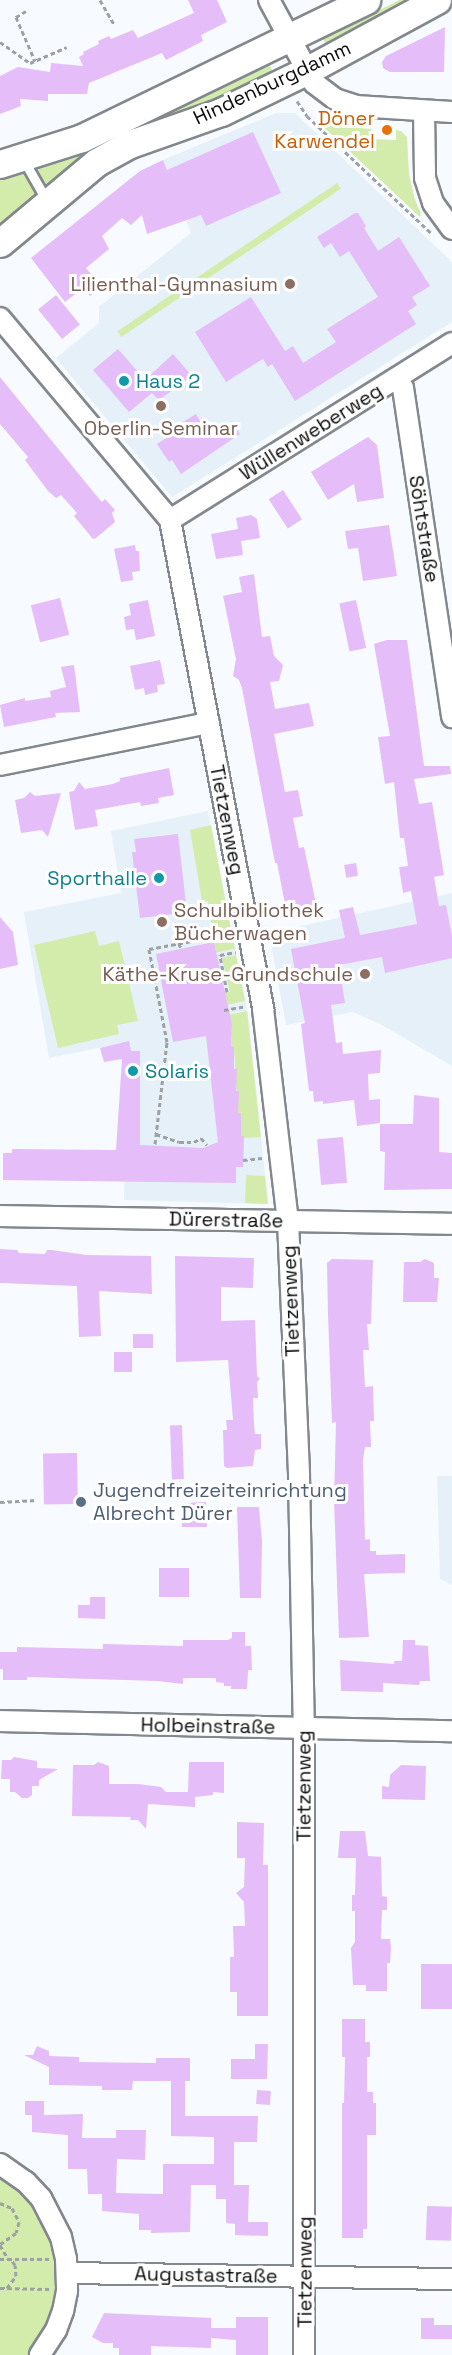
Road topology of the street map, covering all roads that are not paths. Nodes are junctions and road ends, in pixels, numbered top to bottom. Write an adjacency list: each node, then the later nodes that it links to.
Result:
1 (268, 0): 4 (street)
2 (366, 0): 4 (main road, Hindenburgdamm)
3 (437, 0): 5 (main road, Hindenburgdamm)
4 (290, 39): 5 (street); 8 (main road, Hindenburgdamm)
5 (306, 71): 6 (street); 9 (main road, Hindenburgdamm)
6 (424, 111): 7 (street); 10 (street)
7 (452, 112)
8 (12, 162): 9 (lane, Hindenburgdamm)
9 (48, 203): 11 (main road, Hindenburgdamm)
10 (452, 229)
11 (0, 243)
12 (0, 318): 15 (street, Tietzenweg)
13 (452, 342): 14 (street, Wüllenweberweg)
14 (397, 378): 15 (street, Wüllenweberweg); 16 (street, Söhtstraße)
15 (170, 520): 17 (street, Tietzenweg)
16 (452, 717)
17 (209, 723): 18 (street); 20 (street, Tietzenweg)
18 (0, 765)
19 (0, 1216): 20 (street, Dürerstraße)
20 (288, 1221): 21 (street, Dürerstraße); 23 (street, Tietzenweg)
21 (452, 1224)
22 (0, 1721): 23 (street, Holbeinstraße)
23 (304, 1728): 24 (street, Holbeinstraße); 27 (street, Tietzenweg)
24 (452, 1731)
25 (0, 2164): 26 (street)
26 (67, 2273): 27 (street, Augustastraße); 29 (street)
27 (305, 2276): 28 (street, Augustastraße); 30 (street, Tietzenweg)
28 (452, 2279)
29 (40, 2355)
30 (304, 2355)

